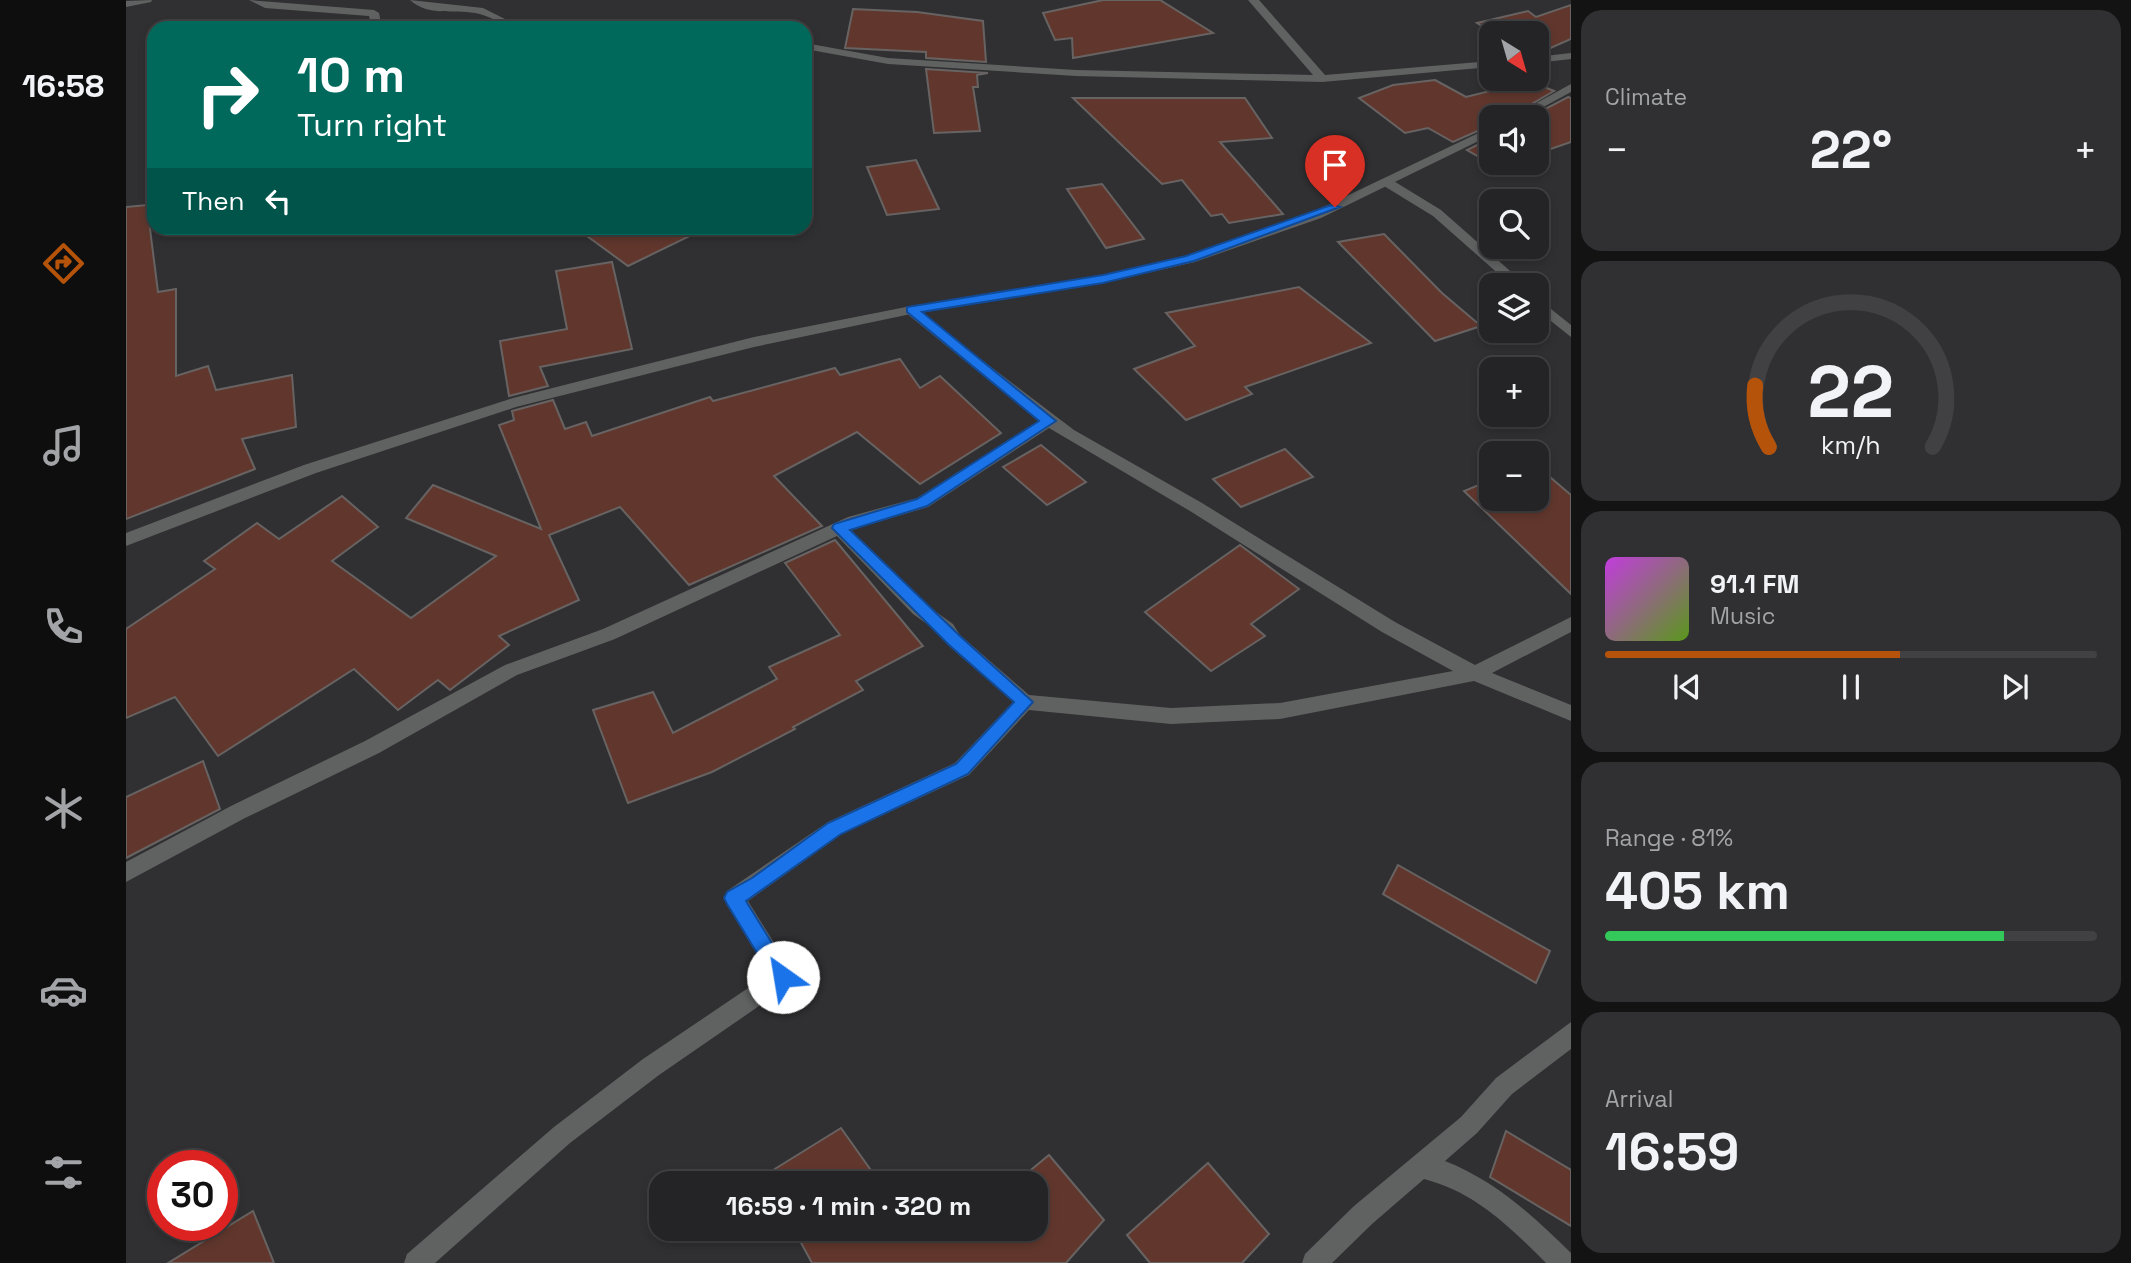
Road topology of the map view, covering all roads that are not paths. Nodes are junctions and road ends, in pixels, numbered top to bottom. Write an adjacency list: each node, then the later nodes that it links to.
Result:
1 (147, 0): 6 (street)
2 (254, 0): 7 (street)
3 (380, 0): 7 (street)
4 (415, 0): 9 (street)
5 (1253, 0): 14 (street)
6 (126, 4)
7 (374, 13): 8 (street)
8 (376, 21)
9 (500, 21)
10 (812, 47): 14 (street)
11 (1571, 57): 12 (street)
12 (1549, 59)
13 (1479, 65): 14 (street)
14 (1322, 79)
15 (1571, 87): 16 (street)
16 (1539, 105)
17 (1479, 137): 18 (street)
18 (1388, 183): 19 (street); 20 (street)
19 (1505, 273)
20 (911, 310): 23 (street); 25 (street)
21 (1549, 313): 22 (street)
22 (1571, 333)
23 (1049, 421): 24 (street); 27 (street)
24 (839, 528): 28 (street); 30 (street)
25 (126, 540)
26 (1571, 624): 27 (street)
27 (1474, 674): 28 (street); 29 (street)
28 (1025, 702): 33 (street)
29 (1571, 713)
30 (126, 873)
31 (1571, 1033): 32 (street)
32 (1420, 1166): 34 (street); 35 (street)
33 (416, 1263)
34 (1314, 1263)
35 (1564, 1263)

